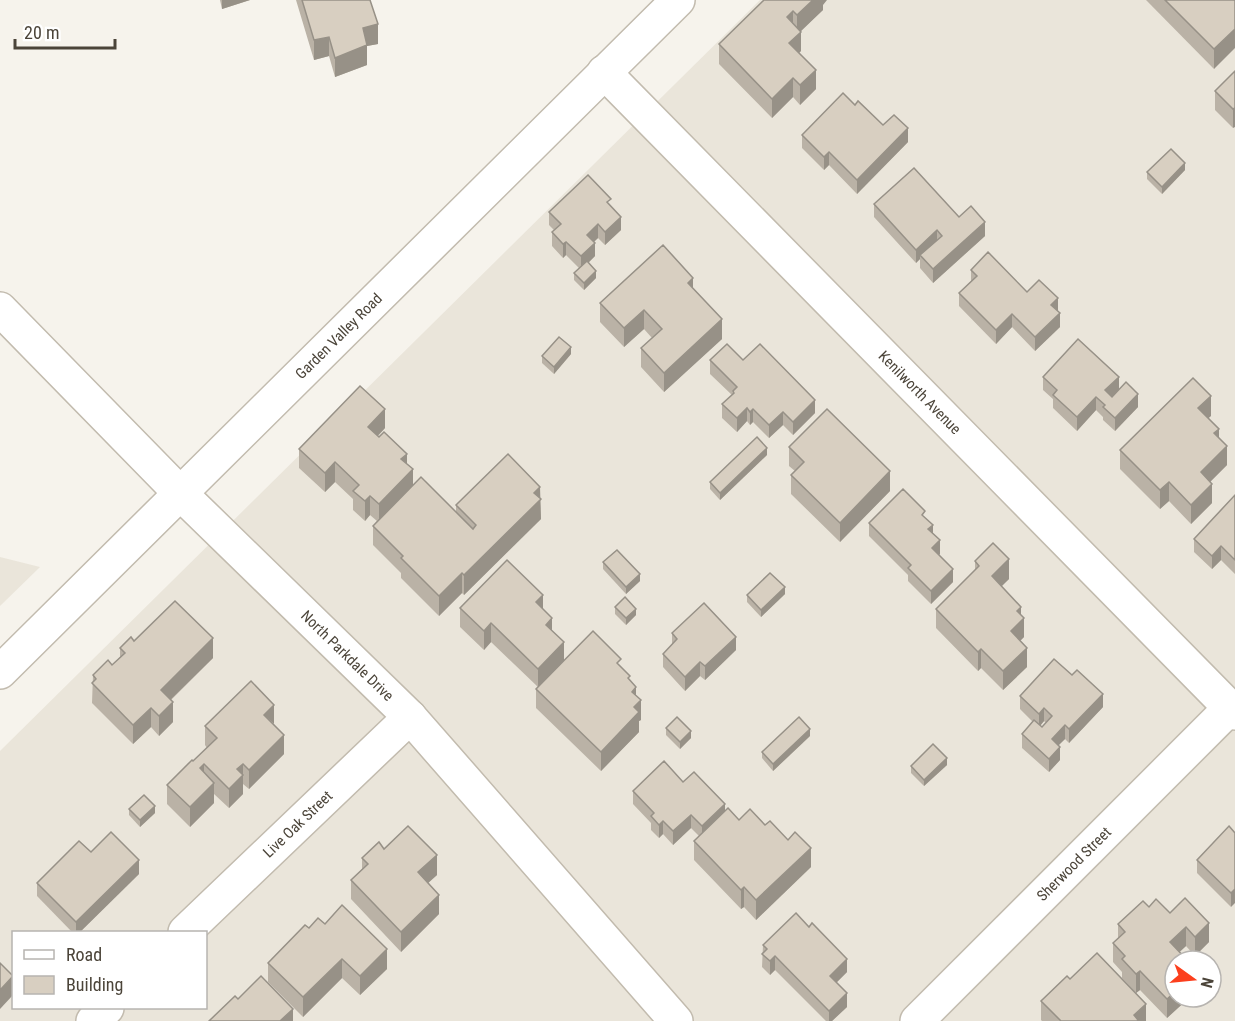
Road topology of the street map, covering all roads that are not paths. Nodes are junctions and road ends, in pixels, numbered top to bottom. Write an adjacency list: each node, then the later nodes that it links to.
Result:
1 (678, 0): 2 (street, Garden Valley Road)
2 (604, 72): 4 (street, Garden Valley Road); 6 (street, Kenilworth Avenue)
3 (0, 309): 4 (street, North Parkdale Drive)
4 (181, 494): 5 (street, Garden Valley Road); 7 (street, North Parkdale Drive)
5 (0, 672)
6 (1233, 711): 12 (street, Sherwood Street)
7 (410, 717): 8 (street, Live Oak Street); 11 (street, North Parkdale Drive)
8 (187, 931)
9 (106, 1009): 10 (street)
10 (93, 1021)
11 (676, 1021)
12 (917, 1021)

